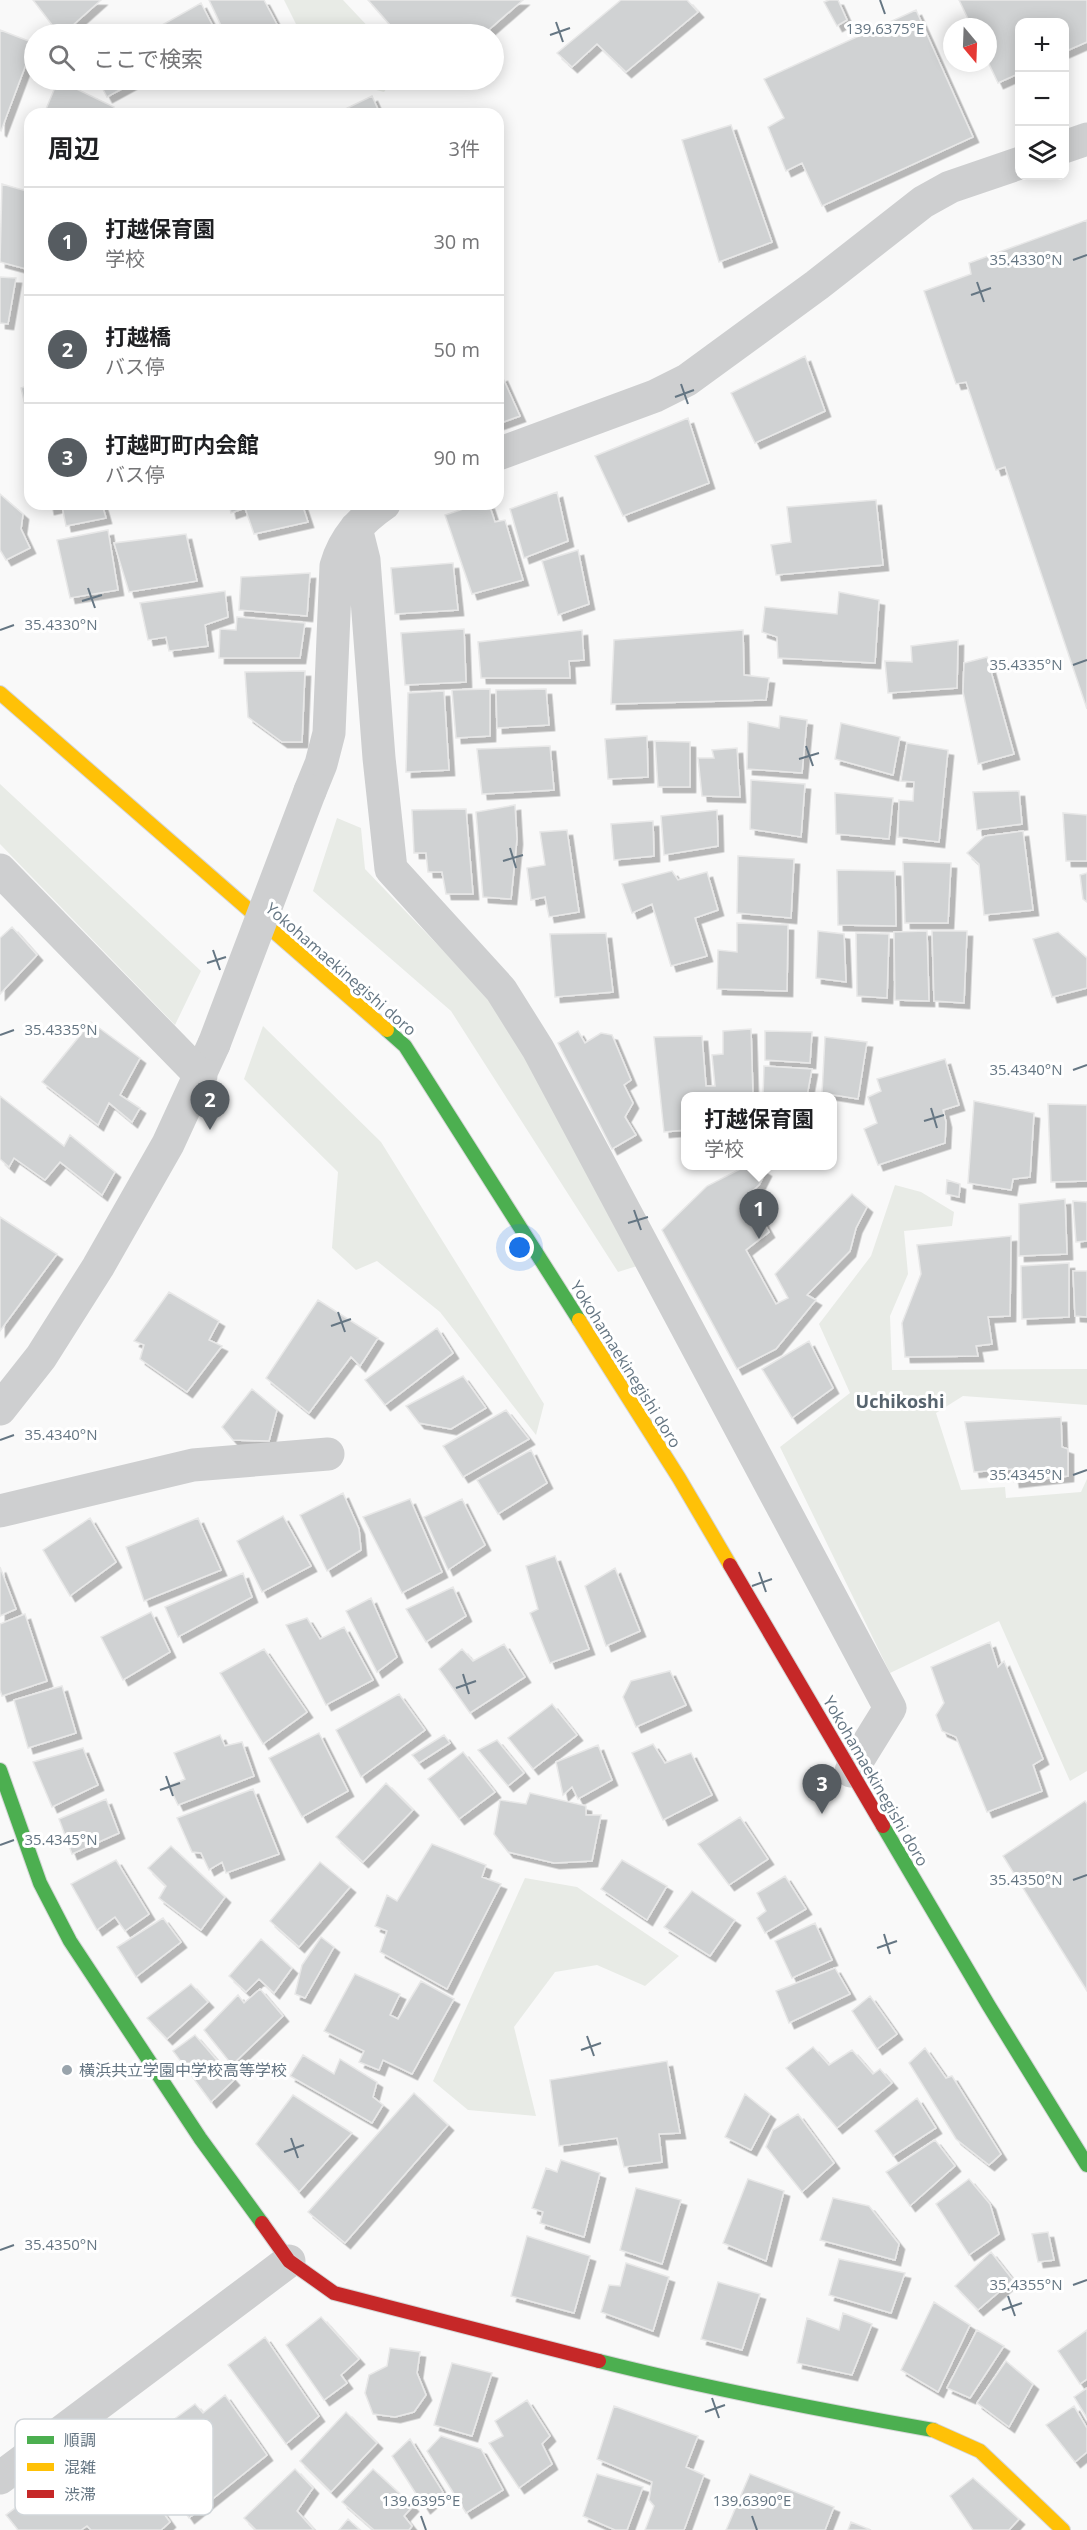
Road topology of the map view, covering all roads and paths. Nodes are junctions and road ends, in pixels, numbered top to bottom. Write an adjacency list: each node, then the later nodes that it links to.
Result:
1 (1087, 139): 2 (street)
2 (1069, 146)
3 (1015, 165): 4 (street)
4 (504, 452)
5 (377, 510): 6 (street)
6 (356, 528): 9 (street, bridge); 14 (street)
7 (0, 693): 14 (main road, Yokohamaekinegishi doro)
8 (0, 870): 9 (street)
9 (201, 1076): 10 (street)
10 (0, 1409)
11 (328, 1455): 12 (street)
12 (0, 1511)
13 (0, 1770): 16 (main road)
14 (851, 1771): 15 (main road, Yokohamaekinegishi doro)
15 (1087, 2165)
16 (289, 2261): 17 (street); 20 (main road)
17 (79, 2419)
18 (15, 2467): 19 (street)
19 (0, 2478)
20 (1063, 2530)

